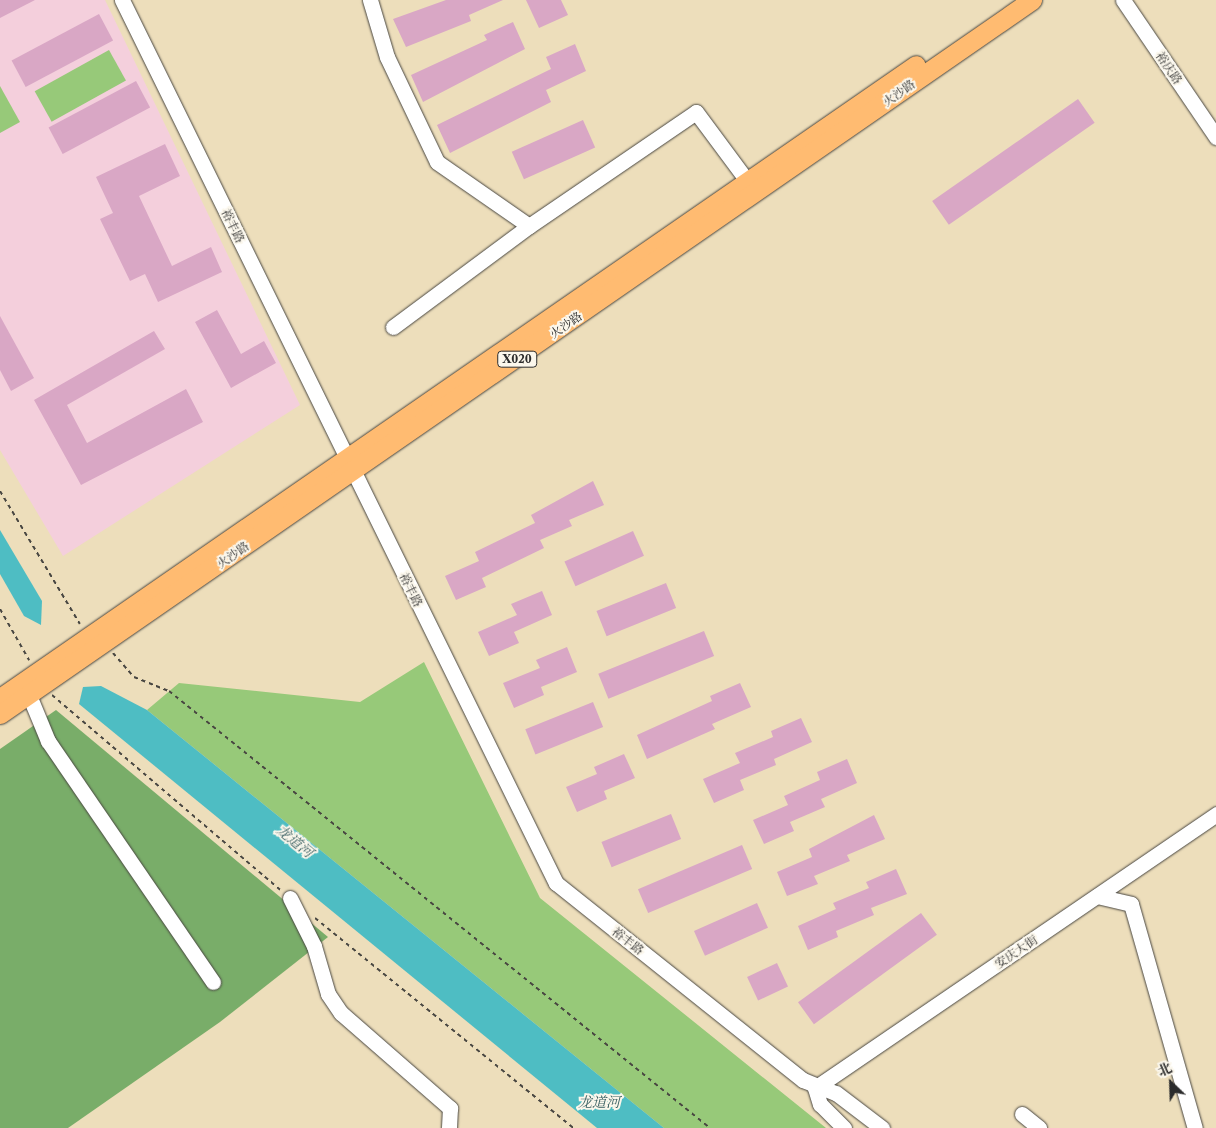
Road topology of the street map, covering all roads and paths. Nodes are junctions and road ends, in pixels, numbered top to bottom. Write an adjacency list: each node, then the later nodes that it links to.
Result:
1 (122, 0): 10 (street, 裕丰路)
2 (370, 0): 8 (street)
3 (1010, 0): 7 (main road, 火沙路 / X020)
4 (1032, 0): 7 (main road, 火沙路 / X020)
5 (1123, 0): 6 (street, 裕庆路)
6 (1216, 137)
7 (752, 187): 8 (street); 10 (main road, 火沙路 / X020)
8 (529, 226): 9 (street)
9 (394, 327)
10 (351, 466): 13 (main road, 火沙路 / X020); 22 (street, 裕丰路)
11 (0, 491): 13 (path)
12 (0, 610): 14 (path)
13 (96, 641): 14 (main road, 火沙路 / X020); 15 (main road, 火沙路 / X020); 25 (path)
14 (36, 673): 16 (main road, 火沙路 / X020)
15 (29, 695): 17 (main road, 火沙路 / X020); 21 (street)
16 (0, 698)
17 (0, 714)
18 (1216, 814): 19 (street, 安庆大街)
19 (1098, 896): 22 (street, 安庆大街); 29 (street)
20 (290, 898): 24 (street)
21 (213, 982)
22 (815, 1088): 26 (street, 裕丰路); 27 (street, 裕丰路)
23 (1022, 1114): 28 (street)
24 (449, 1128)
25 (710, 1128)
26 (844, 1128)
27 (882, 1128)
28 (1039, 1128)
29 (1195, 1128)

